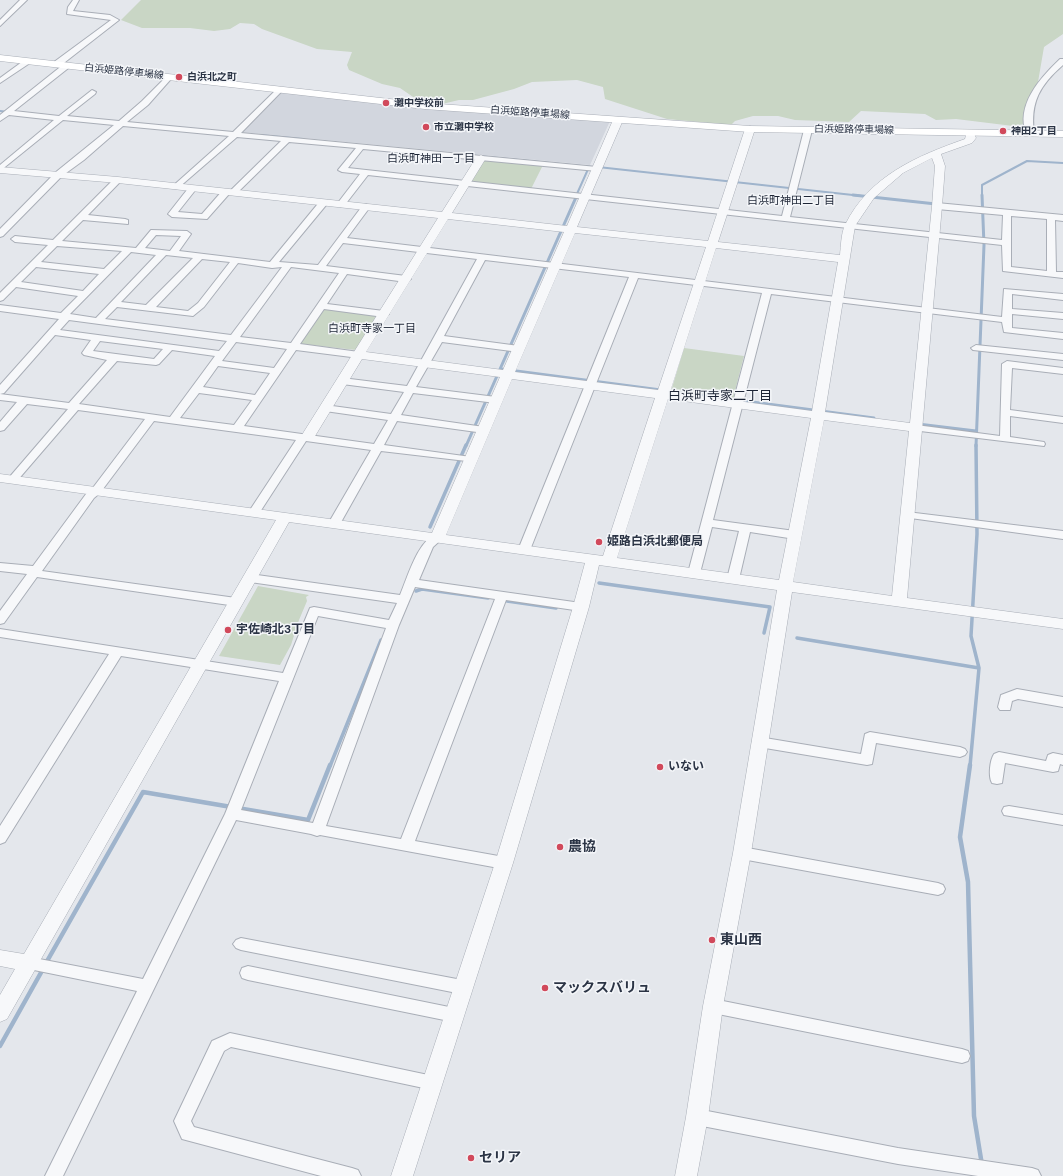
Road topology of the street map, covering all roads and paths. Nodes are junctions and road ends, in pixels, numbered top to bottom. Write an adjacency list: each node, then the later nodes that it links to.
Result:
1 (24, 0): 3 (street)
2 (76, 0): 7 (street)
3 (0, 24)
4 (0, 58): 5 (main road, 白浜姫路停車場線)
5 (29, 61): 7 (main road, 白浜姫路停車場線); 9 (street)
6 (1063, 61): 21 (street)
7 (62, 65): 8 (main road, 白浜姫路停車場線); 13 (street)
8 (168, 77): 10 (main road, 白浜姫路停車場線); 17 (street)
9 (0, 81)
10 (279, 89): 16 (main road, 白浜姫路停車場線); 22 (street)
11 (92, 92): 14 (street)
12 (0, 109): 13 (street)
13 (9, 112): 14 (street); 15 (street)
14 (61, 118): 17 (street); 29 (street)
15 (0, 119)
16 (618, 120): 18 (main road, 白浜姫路停車場線); 28 (street)
17 (120, 124): 22 (street); 30 (street)
18 (750, 129): 19 (main road, 白浜姫路停車場線); 42 (street)
19 (808, 130): 20 (main road, 白浜姫路停車場線); 48 (street)
20 (970, 133): 21 (main road, 白浜姫路停車場線); 26 (street)
21 (1030, 133): 23 (main road, 白浜姫路停車場線)
22 (236, 134): 24 (street); 34 (street)
23 (1063, 134)
24 (287, 140): 25 (street); 36 (street)
25 (361, 147): 27 (street); 31 (street)
26 (935, 152): 40 (street); 50 (street)
27 (481, 158): 28 (street); 33 (street)
28 (594, 168): 37 (street)
29 (0, 170): 30 (street)
30 (59, 174): 32 (street); 52 (street)
31 (365, 174): 33 (street); 39 (street)
32 (118, 180): 34 (street); 46 (street)
33 (465, 184): 37 (street); 44 (street)
34 (178, 187): 35 (street)
35 (193, 188): 36 (street); 36 (street)
36 (230, 192): 38 (street)
37 (580, 197): 42 (street); 51 (street)
38 (324, 202): 39 (street); 69 (street)
39 (341, 204): 41 (street)
40 (937, 206): 43 (street); 53 (street)
41 (366, 207): 44 (street); 55 (street)
42 (722, 212): 48 (street); 58 (street)
43 (1007, 213): 45 (street); 57 (street)
44 (444, 215): 51 (street); 61 (street)
45 (1051, 216): 47 (street); 74 (street)
46 (80, 217): 49 (street); 56 (street)
47 (1063, 218)
48 (785, 219): 50 (street)
49 (125, 222)
50 (850, 226): 53 (street); 65 (street)
51 (571, 229): 58 (street); 70 (street)
52 (0, 234)
53 (934, 236): 57 (street); 89 (street)
54 (15, 239): 56 (street)
55 (341, 240): 61 (street); 71 (street)
56 (54, 243): 59 (street); 67 (street)
57 (1005, 243): 74 (street)
58 (711, 245): 65 (street); 78 (street)
59 (128, 250): 60 (street); 73 (street)
60 (139, 250): 62 (street); 62 (street)
61 (422, 251): 64 (street); 77 (street)
62 (169, 253): 63 (street); 85 (street)
63 (200, 256): 66 (street); 88 (street)
64 (482, 258): 70 (street); 99 (street)
65 (844, 259): 84 (street)
66 (236, 260): 69 (street); 88 (street)
67 (34, 264): 73 (street); 79 (street)
68 (289, 264): 69 (street); 71 (street); 98 (street)
69 (272, 265)
70 (556, 266): 76 (street); 103 (street)
71 (320, 268): 72 (street)
72 (345, 271): 77 (street); 86 (street)
73 (107, 272): 81 (street)
74 (1052, 274): 75 (street)
75 (1063, 275)
76 (634, 276): 78 (street); 114 (street)
77 (406, 278): 90 (street)
78 (699, 283): 80 (street); 118 (street)
79 (14, 284): 81 (street); 83 (street)
80 (767, 291): 84 (street); 123 (street)
81 (85, 294): 93 (street)
82 (1063, 297): 91 (street)
83 (0, 298)
84 (838, 299): 89 (street); 127 (street)
85 (115, 304): 88 (street); 94 (street)
86 (321, 306): 90 (street); 100 (street)
87 (0, 308): 93 (street)
88 (148, 309)
89 (927, 310): 91 (street); 133 (street)
90 (384, 314): 105 (street)
91 (1007, 315): 92 (street); 96 (street)
92 (1063, 316)
93 (65, 317): 94 (street); 95 (street)
94 (98, 321): 98 (street)
95 (52, 332): 97 (street); 117 (street)
96 (1063, 336)
97 (97, 338): 101 (street); 107 (street)
98 (234, 338): 100 (street); 104 (street)
99 (437, 338): 103 (street); 109 (street)
100 (294, 346): 105 (street); 110 (street)
101 (170, 347): 104 (street); 107 (street)
102 (976, 348): 106 (street)
103 (519, 349): 112 (street)
104 (222, 354): 108 (street)
105 (359, 355): 109 (street); 113 (street)
106 (1063, 357)
107 (114, 358): 124 (street)
108 (215, 363): 110 (street); 115 (street)
109 (425, 363): 112 (street); 116 (street)
110 (275, 371): 120 (street)
111 (1063, 371): 126 (street)
112 (508, 374): 114 (street); 122 (street)
113 (342, 381): 116 (street); 125 (street)
114 (592, 382): 118 (street); 152 (street)
115 (195, 389): 120 (street); 130 (street)
116 (408, 390): 122 (street); 129 (street)
117 (0, 391)
118 (663, 394): 123 (street); 153 (street)
119 (0, 397): 121 (street)
120 (257, 398): 134 (street)
121 (25, 400): 124 (street); 132 (street)
122 (496, 400): 135 (street)
123 (737, 404): 127 (street); 146 (street)
124 (73, 406): 128 (street); 141 (street)
125 (325, 408): 129 (street); 136 (street)
126 (1005, 412): 131 (street); 137 (street)
127 (818, 415): 133 (street); 150 (street)
128 (152, 417): 130 (street); 142 (street)
129 (393, 418): 135 (street); 139 (street)
130 (172, 420): 134 (street)
131 (1063, 420)
132 (0, 428)
133 (916, 428): 137 (street); 144 (street)
134 (237, 429): 136 (street)
135 (484, 430): 140 (street)
136 (305, 438): 139 (street); 143 (street)
137 (1005, 439): 138 (street)
138 (1040, 444)
139 (376, 447): 140 (street); 147 (street)
140 (471, 460): 151 (street)
141 (6, 479): 142 (street)
142 (96, 491): 143 (street); 155 (street)
143 (254, 513): 145 (street)
144 (907, 515): 149 (street); 163 (street)
145 (285, 517): 147 (street); 157 (street)
146 (707, 523): 148 (street); 156 (street)
147 (334, 524): 151 (street)
148 (745, 529): 150 (street); 158 (street)
149 (1063, 535)
150 (795, 536): 160 (street)
151 (437, 538): 152 (street); 159 (street)
152 (524, 550): 153 (street)
153 (601, 561): 156 (street); 165 (street)
154 (0, 567): 155 (street)
155 (34, 571): 164 (street); 166 (street)
156 (694, 573): 158 (street)
157 (250, 578): 162 (street); 164 (street)
158 (733, 579): 160 (street)
159 (412, 583): 161 (street); 162 (street)
160 (785, 586): 163 (street); 175 (street)
161 (502, 596): 165 (street); 184 (street)
162 (405, 600): 167 (street)
163 (898, 601): 168 (street)
164 (236, 602): 171 (street)
165 (581, 607): 186 (street)
166 (0, 620)
167 (393, 624): 172 (street); 182 (street)
168 (1063, 624)
169 (0, 633): 170 (street)
170 (118, 651): 171 (street); 183 (street)
171 (201, 664): 172 (street); 190 (street)
172 (287, 678): 180 (street)
173 (1063, 702): 174 (street)
174 (1005, 707)
175 (760, 742): 176 (street); 185 (street)
176 (960, 752)
177 (1063, 760): 178 (street)
178 (997, 779)
179 (1009, 811): 181 (street)
180 (232, 814): 182 (street); 192 (street)
181 (1063, 820)
182 (317, 831): 184 (street)
183 (0, 838)
184 (406, 845): 186 (street)
185 (742, 853): 187 (street); 194 (street)
186 (504, 863): 193 (street)
187 (938, 889)
188 (241, 944): 193 (street)
189 (0, 958): 190 (street)
190 (29, 963): 192 (street); 195 (street)
191 (248, 972): 196 (street)
192 (148, 987): 201 (street)
193 (462, 987): 196 (street)
194 (713, 1006): 197 (street); 199 (street)
195 (0, 1014)
196 (454, 1015): 198 (street)
197 (962, 1056)
198 (433, 1083): 202 (street); 203 (street)
199 (697, 1117): 200 (street); 204 (street)
200 (1024, 1175)
201 (54, 1176)
202 (352, 1176)
203 (402, 1176)
204 (686, 1176)

